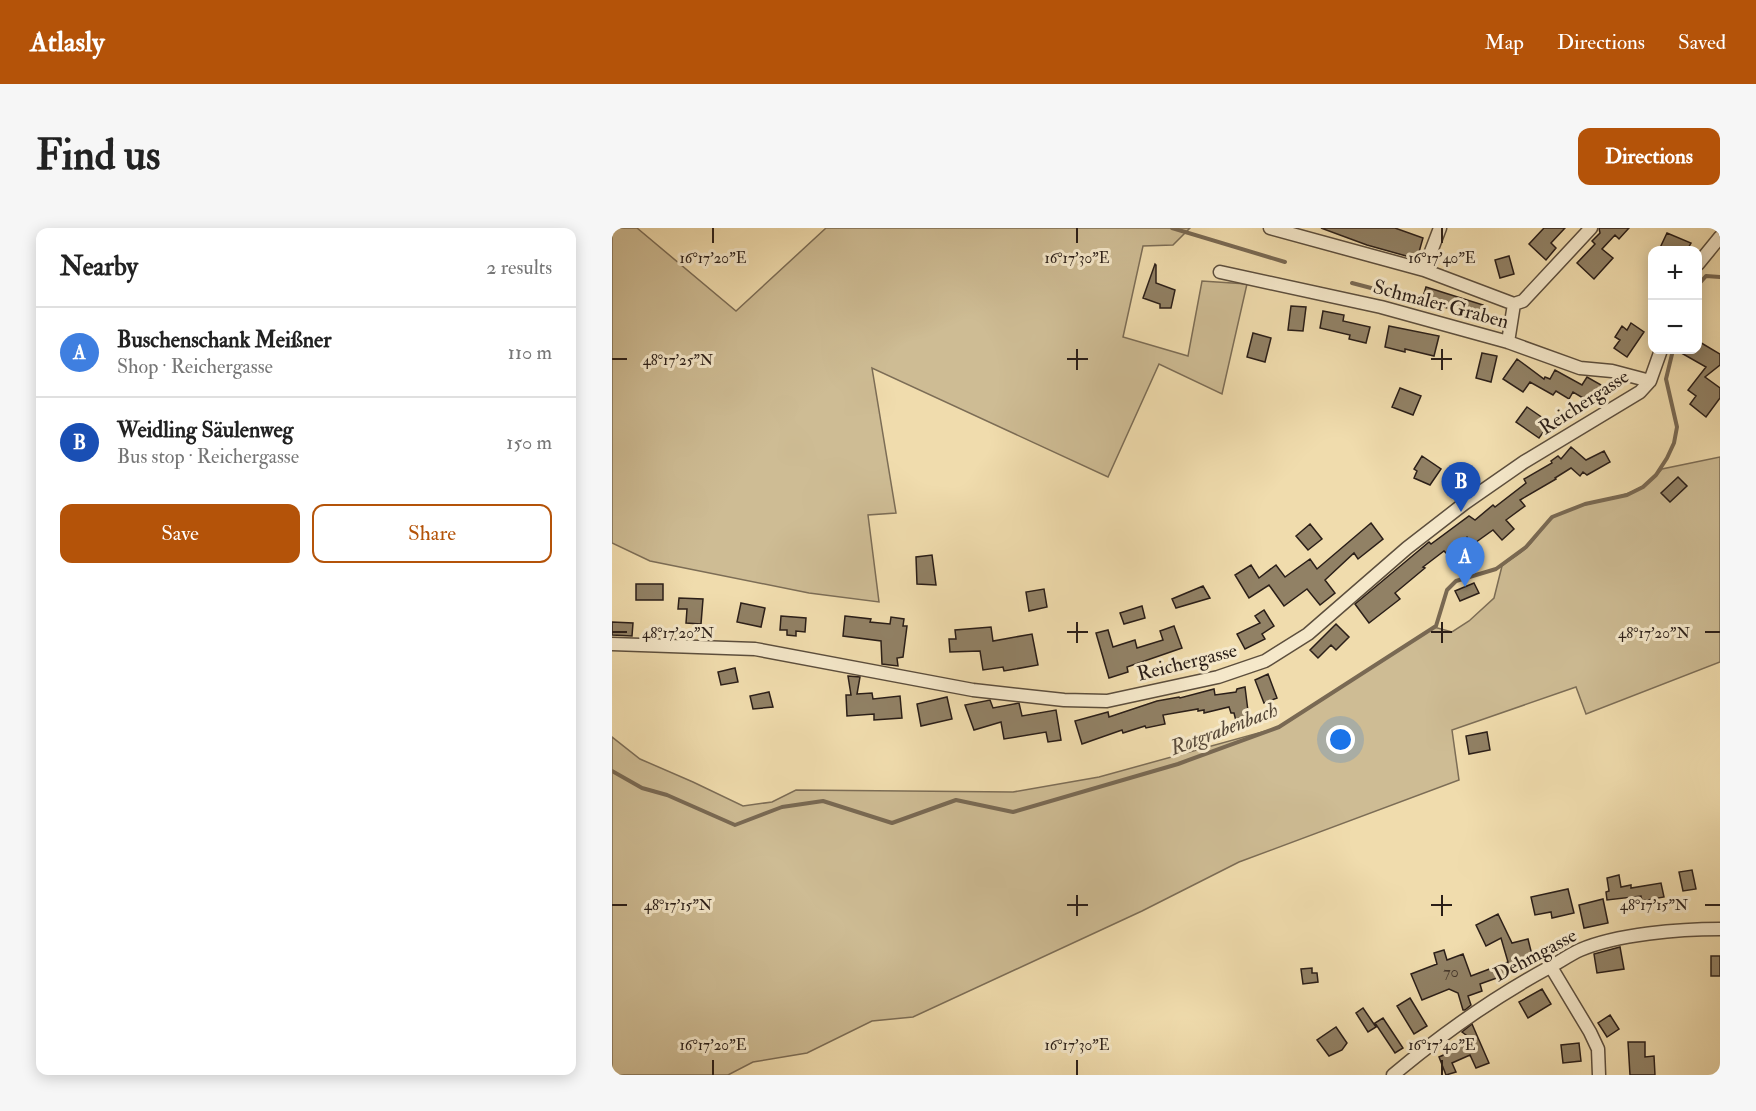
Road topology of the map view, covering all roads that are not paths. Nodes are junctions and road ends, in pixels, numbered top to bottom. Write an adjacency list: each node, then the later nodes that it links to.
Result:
1 (1270, 228): 6 (street, Schmaler Graben)
2 (1440, 228): 6 (street)
3 (1591, 228): 8 (street)
4 (1720, 237): 5 (street)
5 (1702, 259)
6 (1424, 270): 8 (street, Schmaler Graben)
7 (1220, 272): 9 (street, Schmaler Graben)
8 (1514, 304): 9 (street)
9 (1508, 342): 11 (street, Schmaler Graben)
10 (1660, 354): 11 (street, Reichergasse)
11 (1650, 381): 12 (street, Reichergasse)
12 (612, 644)
13 (1720, 929): 14 (street, Dehmgasse)
14 (1551, 967): 15 (street, Dehmgasse); 16 (street)
15 (1393, 1075)
16 (1599, 1075)

